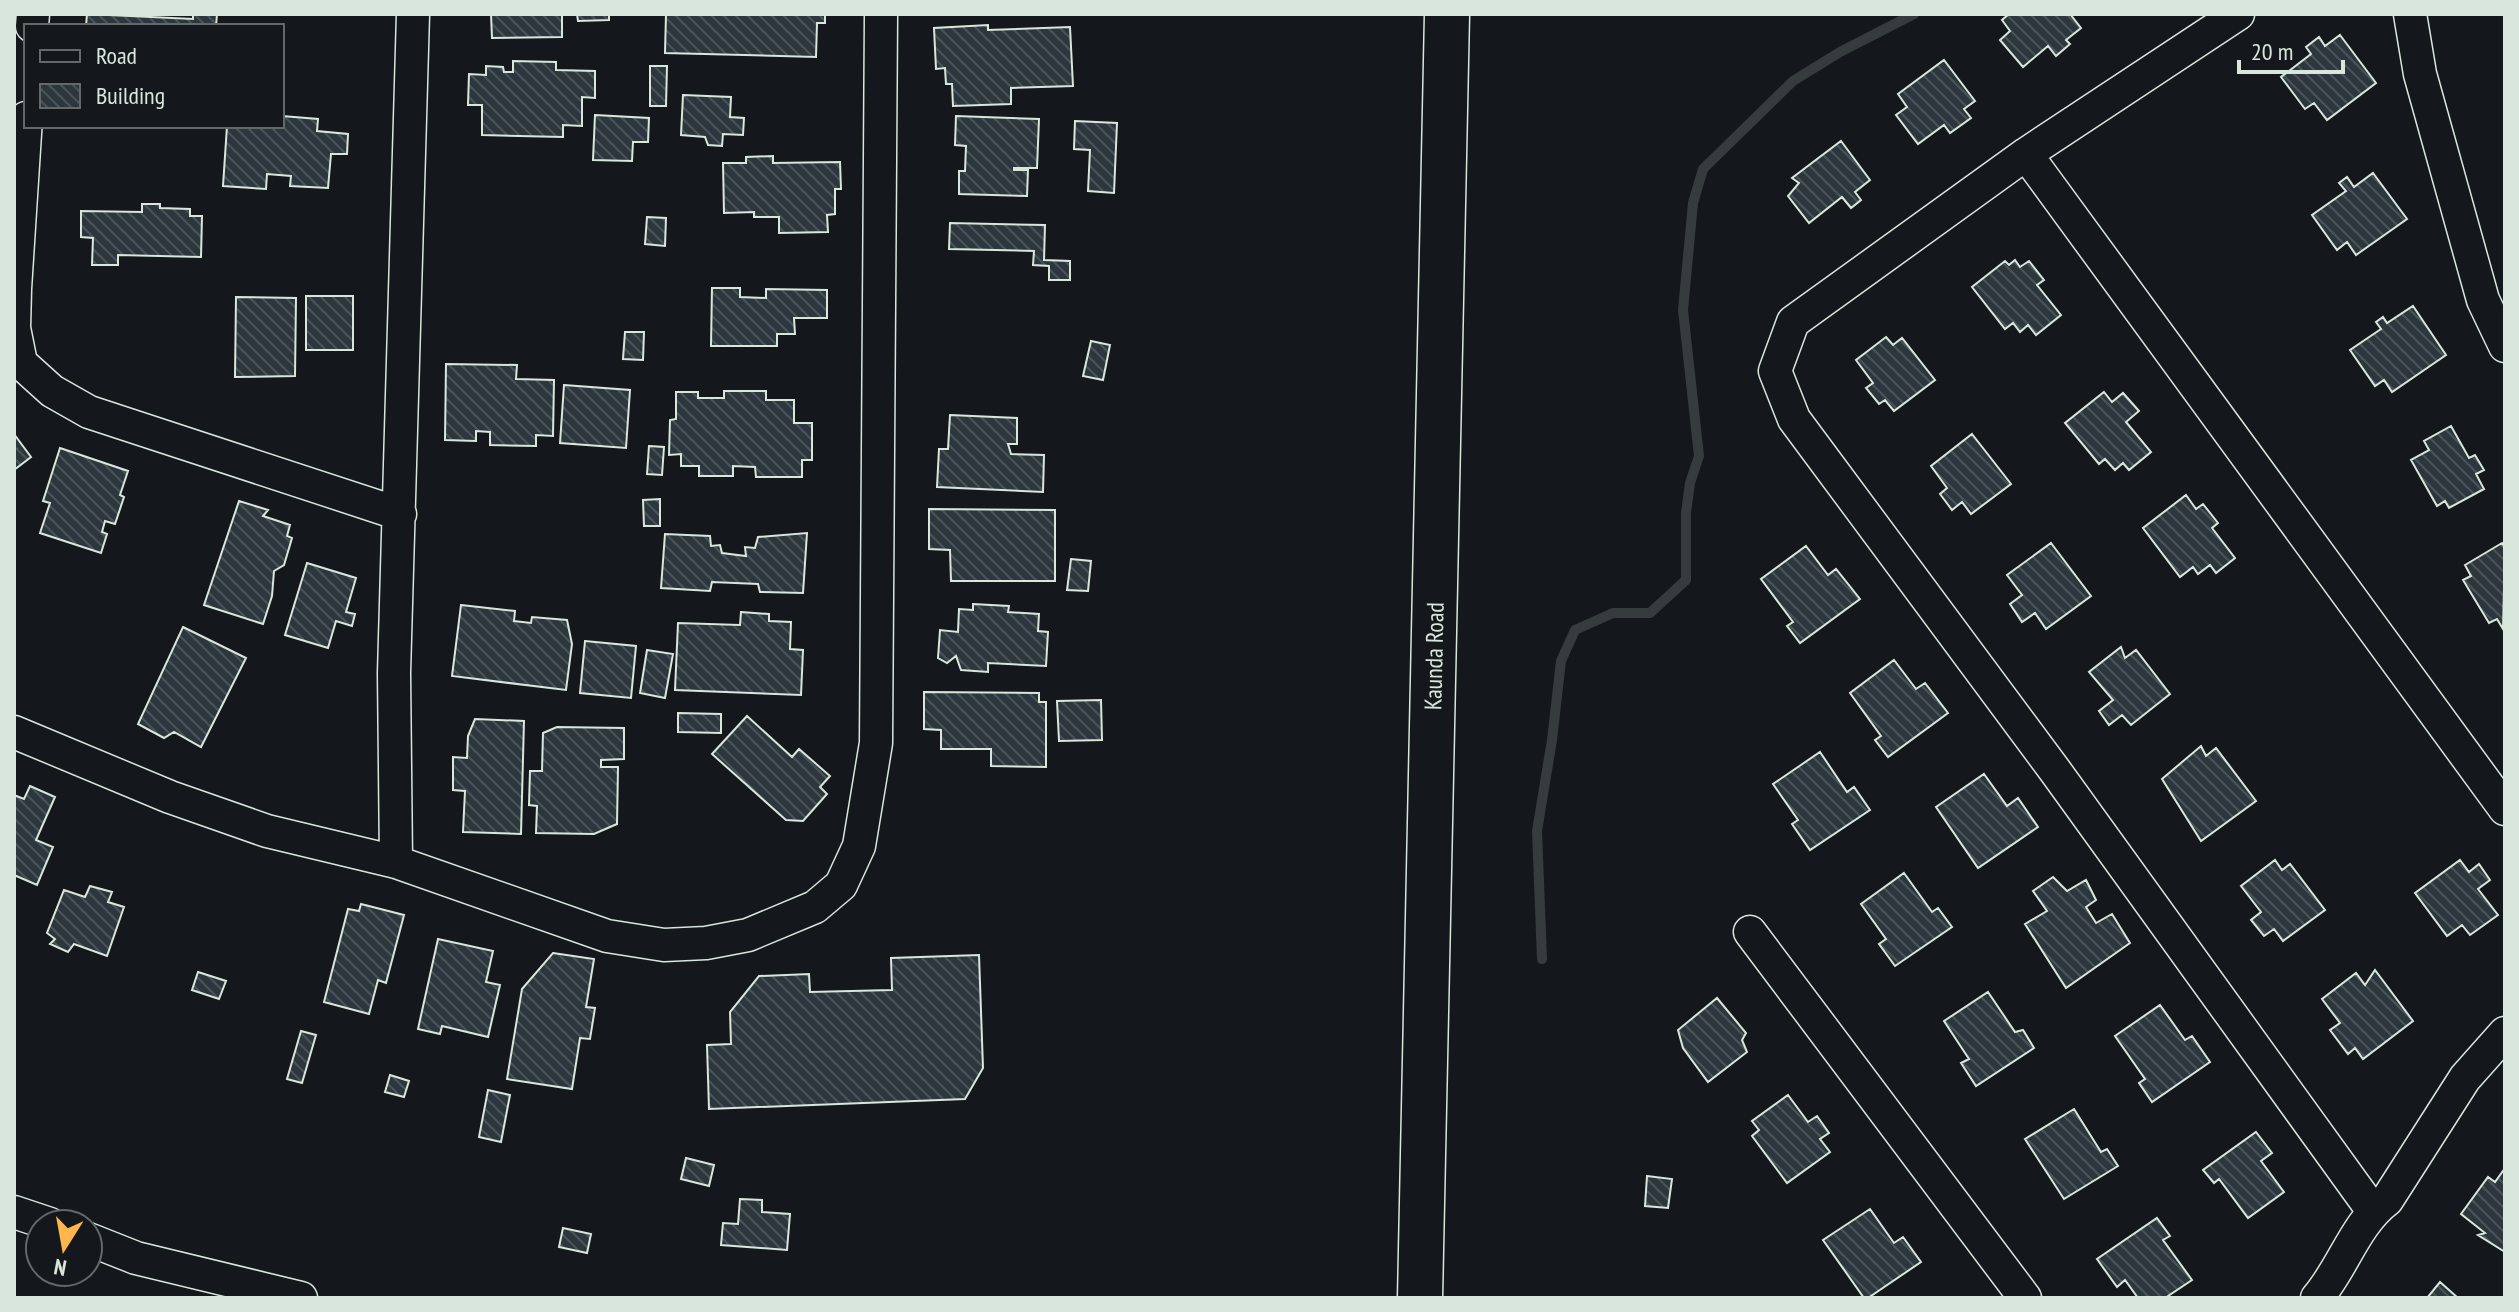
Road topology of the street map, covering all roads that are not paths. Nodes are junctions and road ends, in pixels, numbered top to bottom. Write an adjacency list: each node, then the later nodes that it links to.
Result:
1 (413, 14): 9 (street)
2 (881, 14): 12 (street)
3 (1447, 14): 18 (main road, Kaunda Road)
4 (2238, 14): 7 (street)
5 (2410, 14): 8 (street)
6 (25, 128): 9 (street)
7 (2026, 154): 11 (street); 15 (street)
8 (2505, 346)
9 (400, 514): 12 (street)
10 (14, 732): 12 (street)
11 (2505, 809)
12 (396, 862)
13 (1750, 932): 19 (street)
14 (2505, 1033): 15 (street)
15 (2373, 1211): 20 (street)
16 (104, 1245): 17 (street)
17 (301, 1298)
18 (1420, 1298)
19 (2025, 1298)
20 (2317, 1298)

